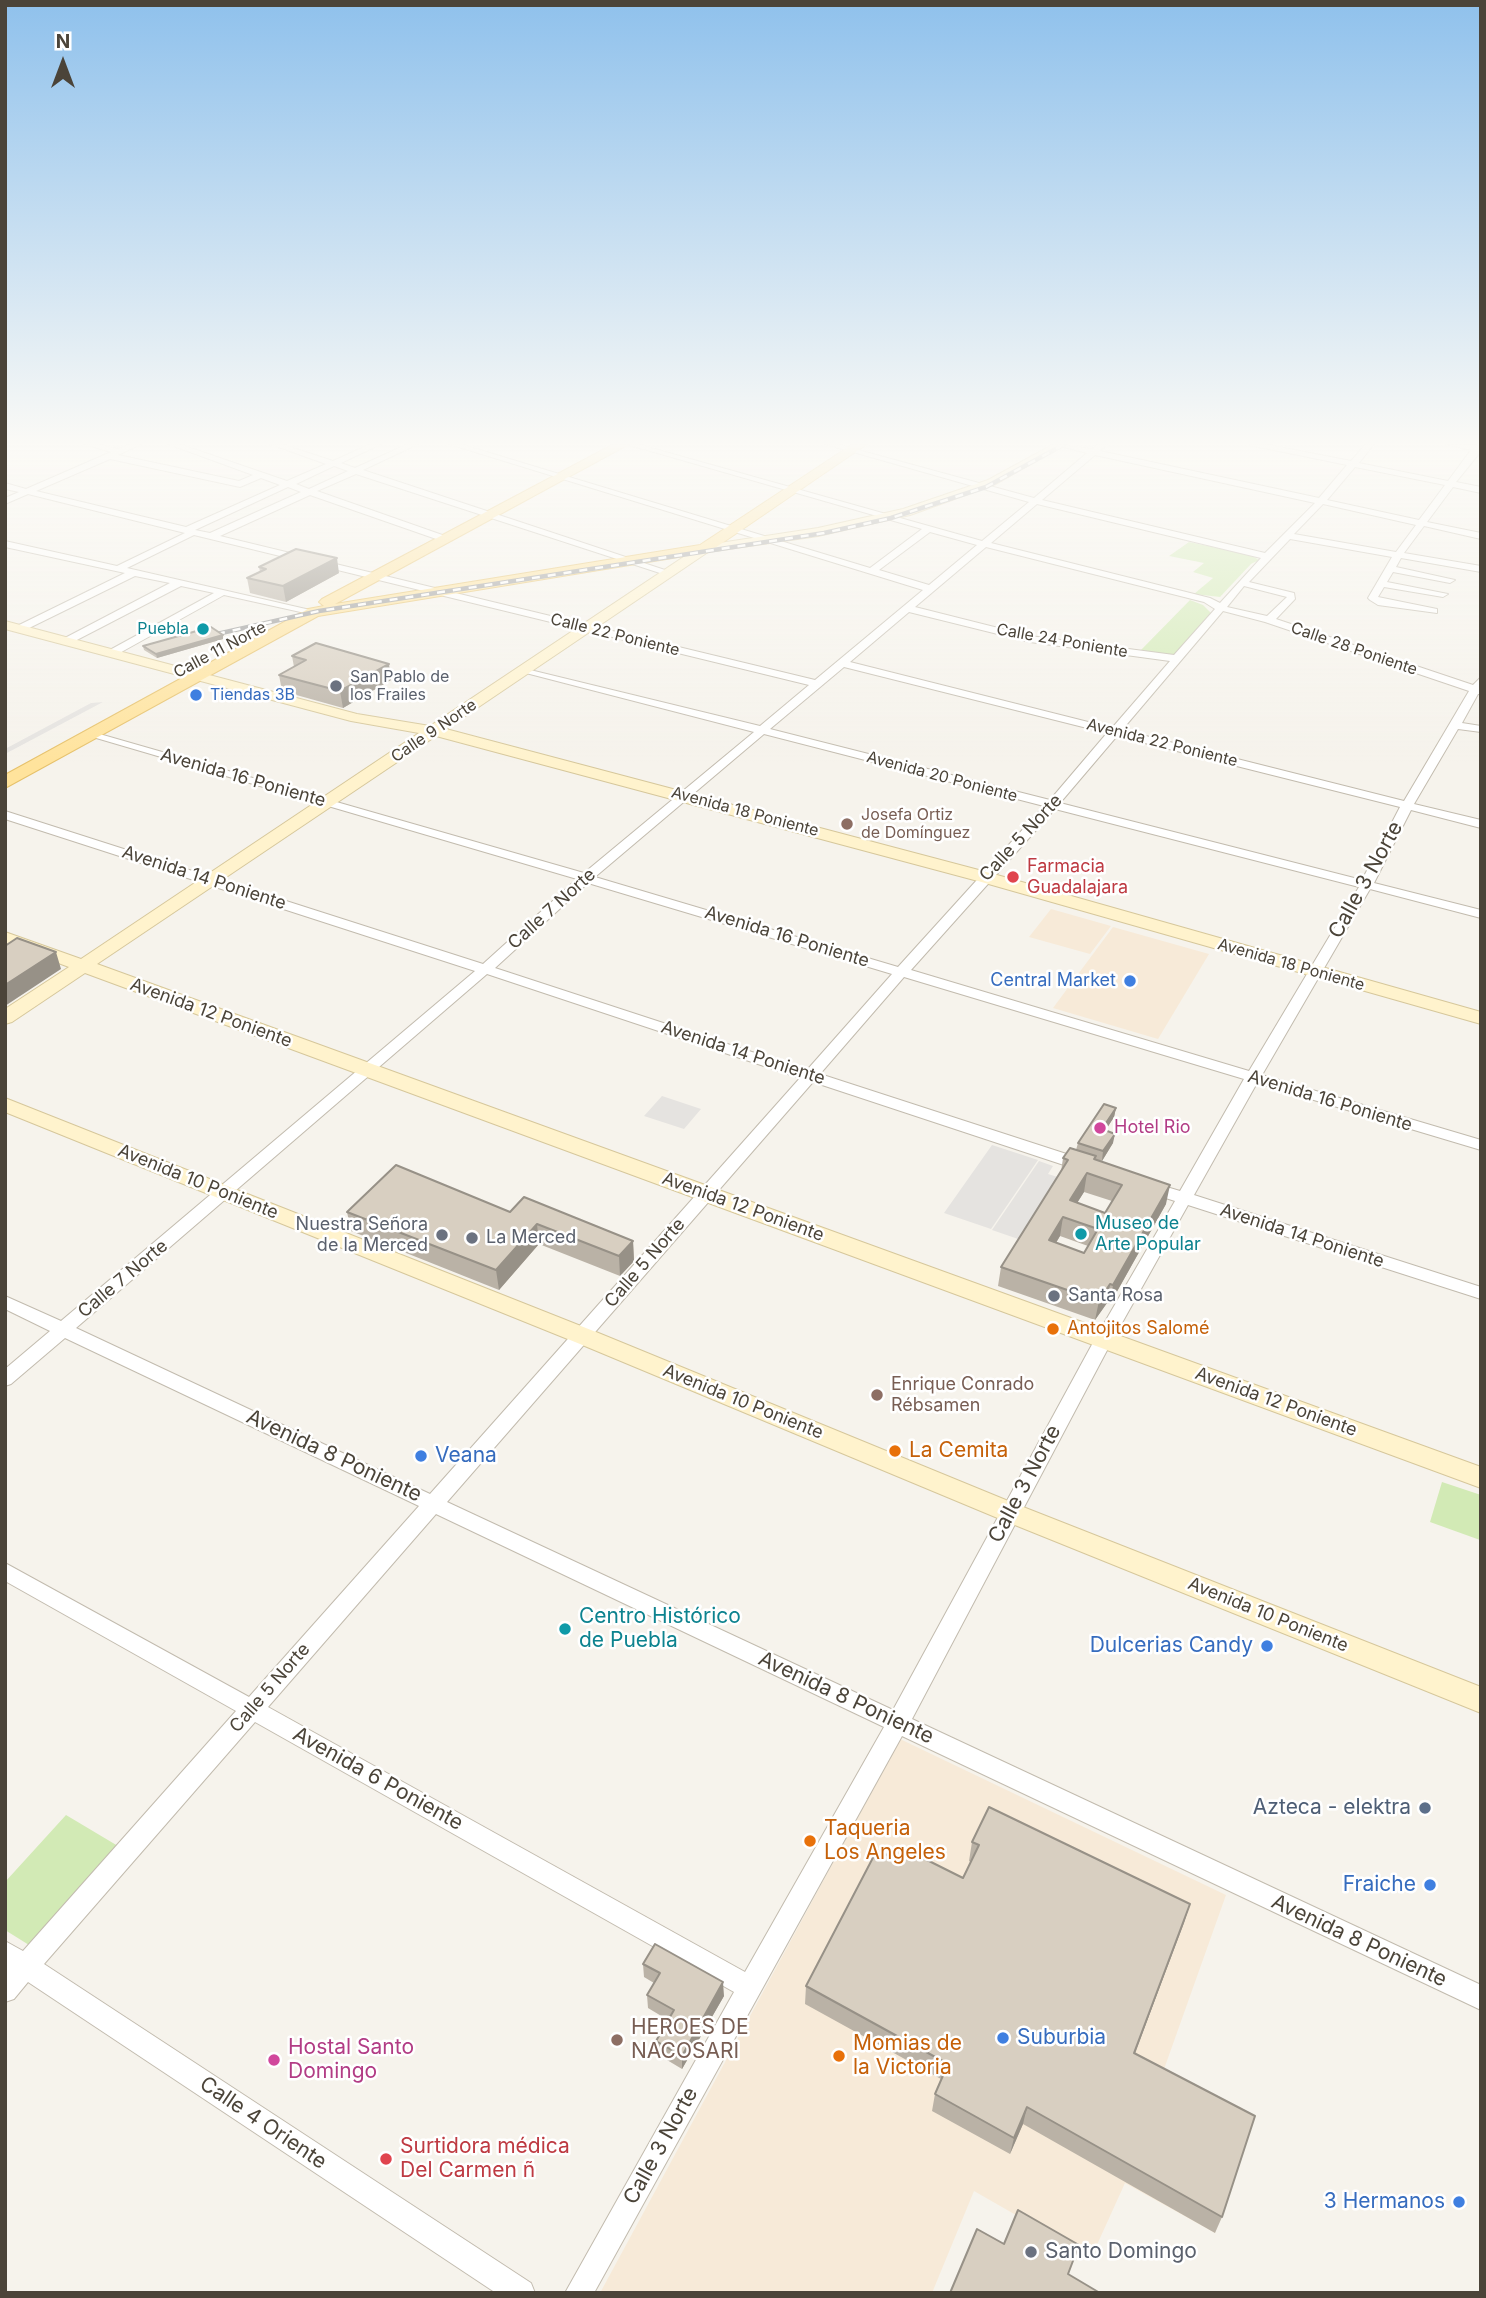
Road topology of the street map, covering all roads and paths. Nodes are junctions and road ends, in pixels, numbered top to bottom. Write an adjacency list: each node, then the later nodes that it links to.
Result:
1 (38, 551): 19 (street)
2 (152, 551): 19 (street)
3 (273, 551): 25 (street, Calle 22 Poniente)
4 (423, 551): 25 (main road, Calle 11 Norte)
5 (600, 551): 18 (street)
6 (691, 551): 18 (main road, Calle 11 Norte)
7 (702, 551): 24 (street, Calle 9 Norte)
8 (807, 551): 22 (street)
9 (898, 551): 22 (street)
10 (975, 551): 30 (street, Calle 7 Norte)
11 (1013, 551): 35 (street)
12 (1244, 551): 17 (street)
13 (1273, 551): 17 (street, Calle 5 Norte)
14 (1376, 551): 16 (street)
15 (1401, 551): 16 (street)
16 (1398, 555): 20 (street); 21 (street)
17 (1268, 557): 28 (street, Calle 5 Norte)
18 (628, 561): 24 (street); 31 (main road, Calle 11 Norte)
19 (118, 569): 23 (street)
20 (1390, 569): 26 (street); 29 (street)
21 (1481, 569)
22 (872, 571): 30 (street)
23 (133, 573): 27 (street); 41 (street)
24 (669, 573): 40 (street, Calle 9 Norte)
25 (376, 577): 31 (street, Calle 22 Poniente); 36 (main road, Calle 11 Norte)
26 (1450, 580)
27 (178, 583): 32 (street); 42 (street)
28 (1242, 583): 35 (street, Calle 5 Norte); 39 (street, Calle 28 Poniente)
29 (1382, 584): 33 (street); 37 (street)
30 (931, 589): 34 (street, Calle 7 Norte)
31 (436, 591): 38 (main road, Calle 11 Norte); 40 (street, Calle 22 Poniente)
32 (221, 593): 36 (street); 43 (street)
33 (1443, 594)
34 (907, 608): 44 (street, Calle 24 Poniente); 45 (street, Calle 7 Norte)
35 (1221, 608): 39 (street); 44 (street, Calle 5 Norte)
36 (294, 610): 38 (street); 47 (main road, Calle 11 Norte)
37 (1433, 611)
38 (314, 612): 48 (main road, Calle 11 Norte)
39 (1269, 620): 50 (street, Calle 28 Poniente)
40 (587, 628): 46 (street, Calle 9 Norte); 49 (street, Calle 22 Poniente)
41 (10, 629): 42 (street, Avenida 18 Poniente); 47 (street, Avenida 18 Poniente)
42 (67, 641): 43 (street, Avenida 18 Poniente)
43 (112, 653): 47 (street, Avenida 18 Poniente)
44 (1178, 659): 54 (street, Calle 5 Norte)
45 (842, 663): 49 (street, Calle 7 Norte); 54 (street, Avenida 22 Poniente)
46 (526, 670): 53 (street, Avenida 20 Poniente); 55 (street, Calle 9 Norte)
47 (173, 674): 48 (street, Avenida 18 Poniente); 57 (main road, Calle 11 Norte)
48 (199, 676): 55 (street, Avenida 18 Poniente); 56 (main road, Calle 11 Norte)
49 (817, 684): 53 (street, Calle 7 Norte)
50 (1479, 687): 51 (street, Calle 3 Norte)
51 (1454, 725): 52 (street); 62 (street, Calle 3 Norte)
52 (1481, 729)
53 (763, 730): 59 (street, Calle 7 Norte); 61 (street, Avenida 20 Poniente)
54 (1114, 731): 61 (street, Calle 5 Norte); 62 (street, Avenida 22 Poniente)
55 (430, 734): 59 (street, Avenida 18 Poniente); 60 (street, Calle 9 Norte)
56 (92, 735): 58 (main road, Calle 11 Norte); 60 (street, Avenida 16 Poniente)
57 (5, 765)
58 (5, 783)
59 (681, 799): 65 (street, Calle 7 Norte); 67 (street, Avenida 18 Poniente)
60 (328, 803): 65 (street, Avenida 16 Poniente); 66 (street, Calle 9 Norte)
61 (1052, 806): 67 (street, Calle 5 Norte); 68 (street, Avenida 20 Poniente)
62 (1407, 806): 64 (street, Avenida 22 Poniente); 68 (street, Calle 3 Norte)
63 (5, 815): 66 (street, Avenida 14 Poniente)
64 (1481, 824)
65 (586, 878): 72 (street, Calle 7 Norte); 73 (street, Avenida 16 Poniente)
66 (213, 880): 71 (street, Calle 9 Norte); 72 (street, Avenida 14 Poniente)
67 (982, 880): 73 (street, Calle 5 Norte); 74 (street, Avenida 18 Poniente)
68 (1366, 885): 69 (street, Avenida 20 Poniente); 74 (street, Calle 3 Norte)
69 (1481, 914)
70 (5, 937): 71 (street, Avenida 12 Poniente)
71 (83, 966): 75 (street, Calle 9 Norte); 77 (street, Avenida 12 Poniente)
72 (485, 969): 77 (street, Calle 7 Norte); 78 (street, Avenida 14 Poniente)
73 (902, 971): 78 (street, Calle 5 Norte); 79 (street, Avenida 16 Poniente)
74 (1314, 972): 76 (street, Avenida 18 Poniente); 79 (street, Calle 3 Norte)
75 (5, 1018)
76 (1481, 1018)
77 (367, 1070): 84 (street, Calle 7 Norte); 85 (street, Avenida 12 Poniente)
78 (811, 1074): 82 (street, Avenida 14 Poniente); 85 (street, Calle 5 Norte)
79 (1252, 1078): 81 (street, Avenida 16 Poniente); 86 (street, Calle 3 Norte)
80 (5, 1104): 84 (street, Avenida 10 Poniente)
81 (1481, 1145)
82 (1097, 1170)
83 (1134, 1182): 86 (street, Avenida 14 Poniente)
84 (224, 1192): 89 (street, Calle 7 Norte); 90 (street, Avenida 10 Poniente)
85 (706, 1194): 90 (street, Calle 5 Norte); 91 (street, Avenida 12 Poniente)
86 (1184, 1199): 87 (street, Avenida 14 Poniente); 91 (street, Calle 3 Norte)
87 (1481, 1293)
88 (5, 1302): 89 (street, Avenida 8 Poniente)
89 (63, 1329): 92 (street, Calle 7 Norte); 94 (street, Avenida 8 Poniente)
90 (581, 1336): 94 (street, Calle 5 Norte); 95 (street, Avenida 10 Poniente)
91 (1104, 1339): 93 (street, Avenida 12 Poniente); 95 (street, Calle 3 Norte)
92 (5, 1379)
93 (1481, 1478)
94 (434, 1503): 98 (street, Calle 5 Norte); 99 (street, Avenida 8 Poniente)
95 (1009, 1512): 97 (street, Avenida 10 Poniente); 99 (street, Calle 3 Norte)
96 (5, 1572): 98 (street, Avenida 6 Poniente)
97 (1481, 1700)
98 (253, 1708): 100 (street, Calle 5 Norte); 101 (street, Avenida 6 Poniente)
99 (898, 1723): 101 (street, Calle 3 Norte); 103 (street, Avenida 8 Poniente)
100 (15, 1959): 102 (street, Calle 5 Norte); 104 (street, Calle 4 Oriente)
101 (750, 1988): 105 (street, Calle 3 Norte)
102 (5, 1990)
103 (1470, 1993)
104 (521, 2293)
105 (579, 2293)

